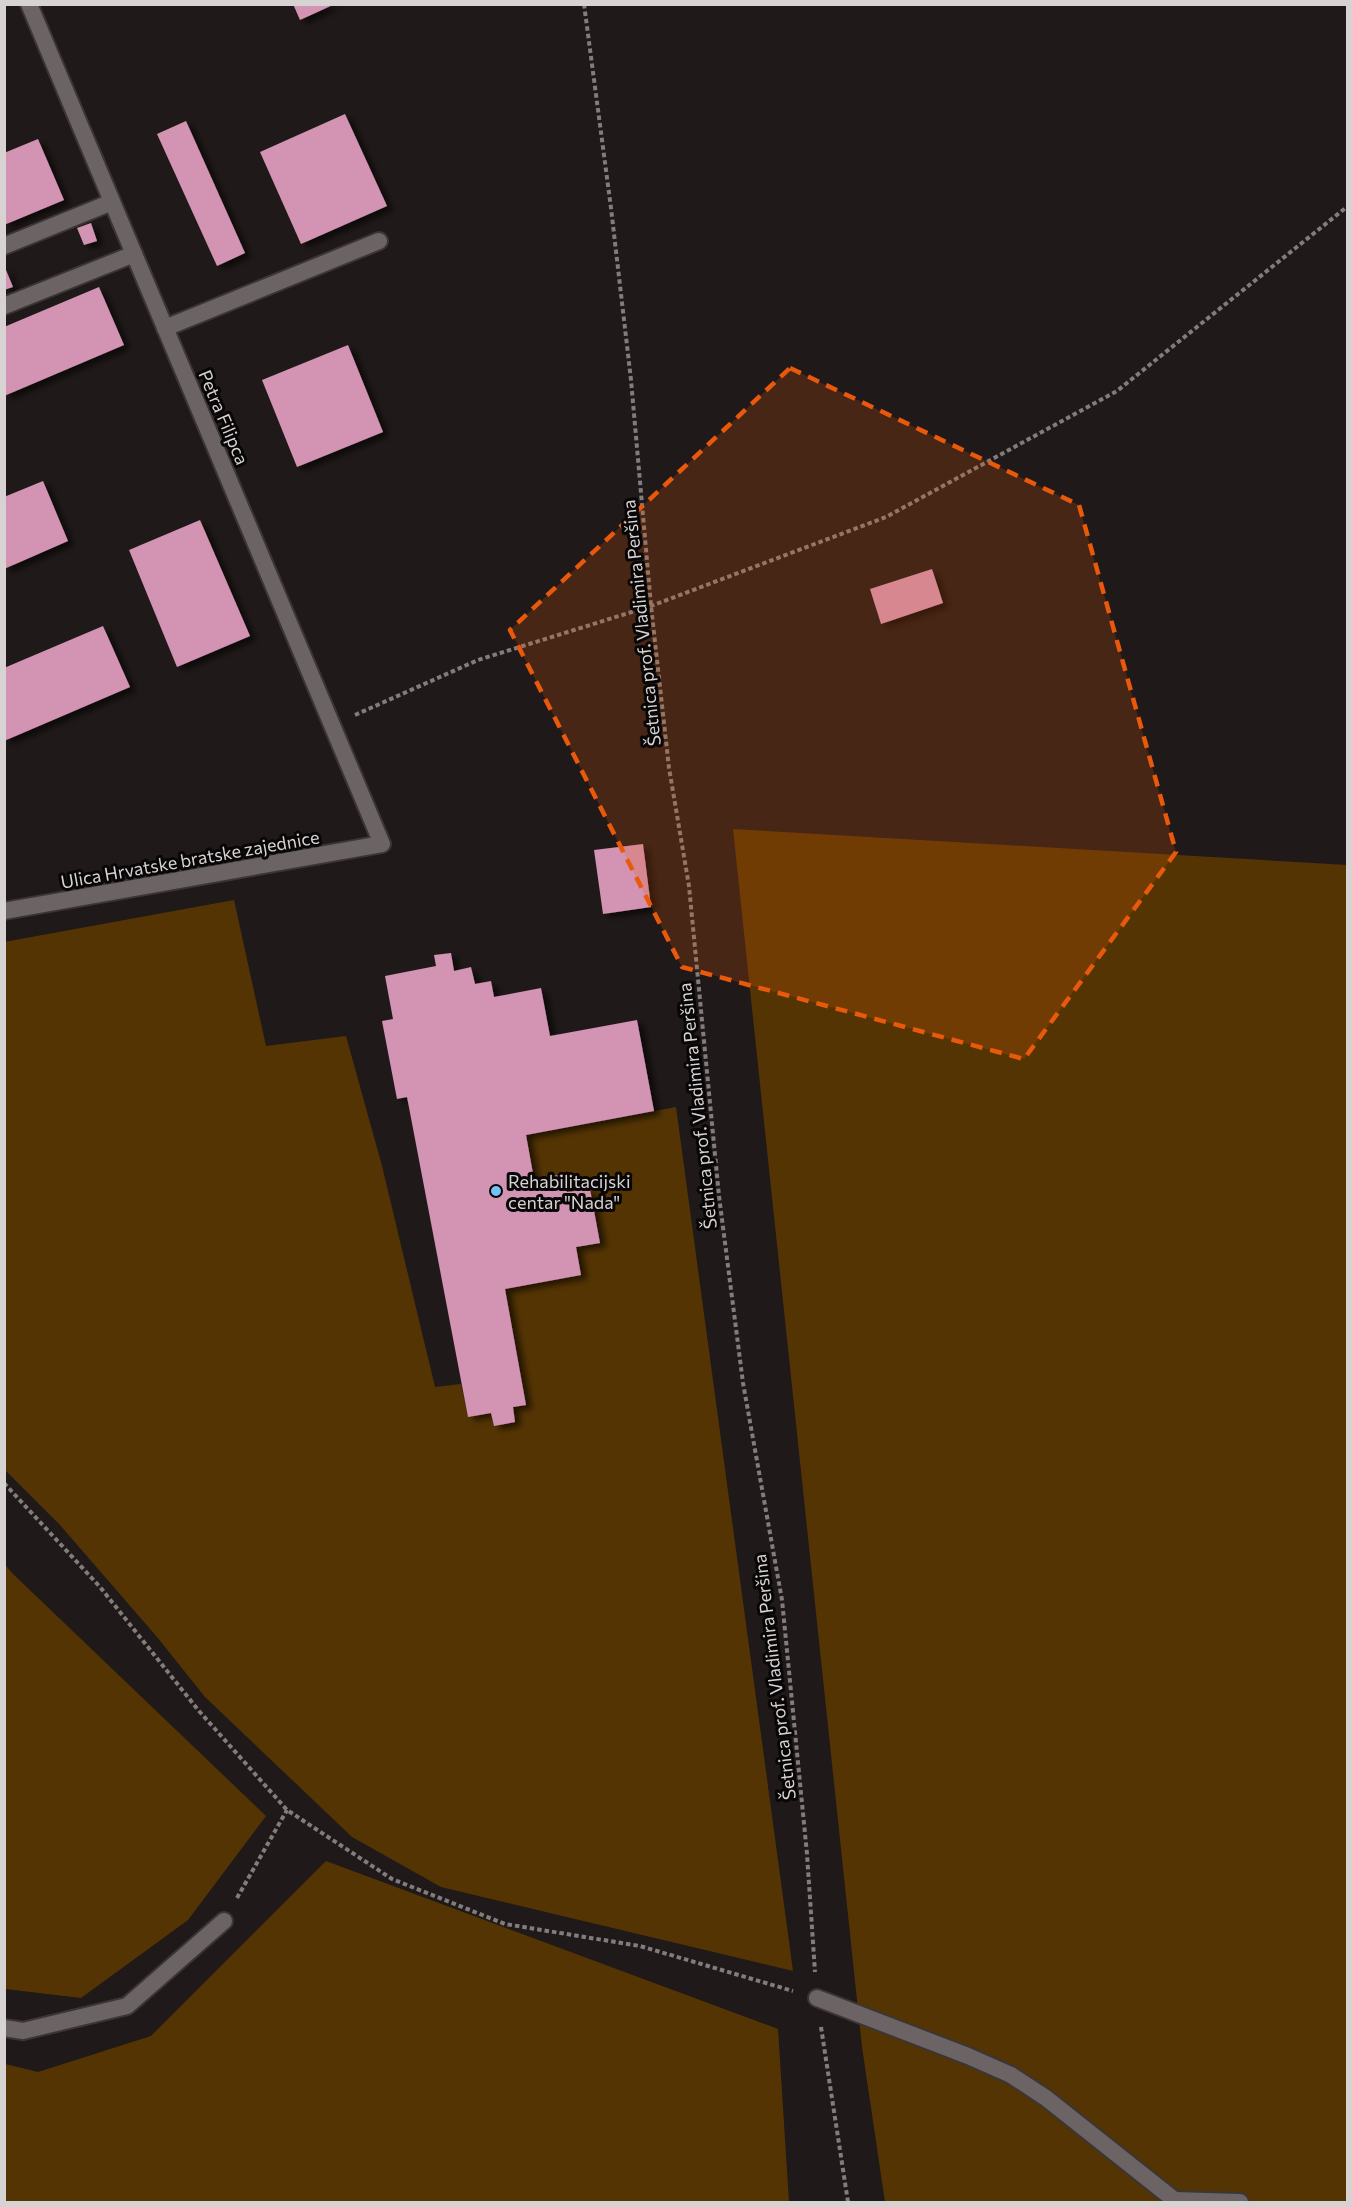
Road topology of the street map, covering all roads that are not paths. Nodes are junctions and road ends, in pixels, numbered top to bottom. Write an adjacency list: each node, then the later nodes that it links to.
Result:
1 (29, 4): 2 (street, Petra Filipca)
2 (112, 202): 4 (street); 5 (street, Petra Filipca)
3 (379, 242): 7 (street)
4 (4, 246)
5 (134, 254): 6 (street); 7 (street, Petra Filipca)
6 (4, 306)
7 (165, 327): 8 (street, Petra Filipca)
8 (382, 844): 9 (street, Ulica Hrvatske bratske zajednice)
9 (4, 911)
10 (224, 1921): 12 (street)
11 (817, 1998): 13 (street)
12 (4, 2028)
13 (1176, 2201): 14 (street)
14 (1240, 2202)

